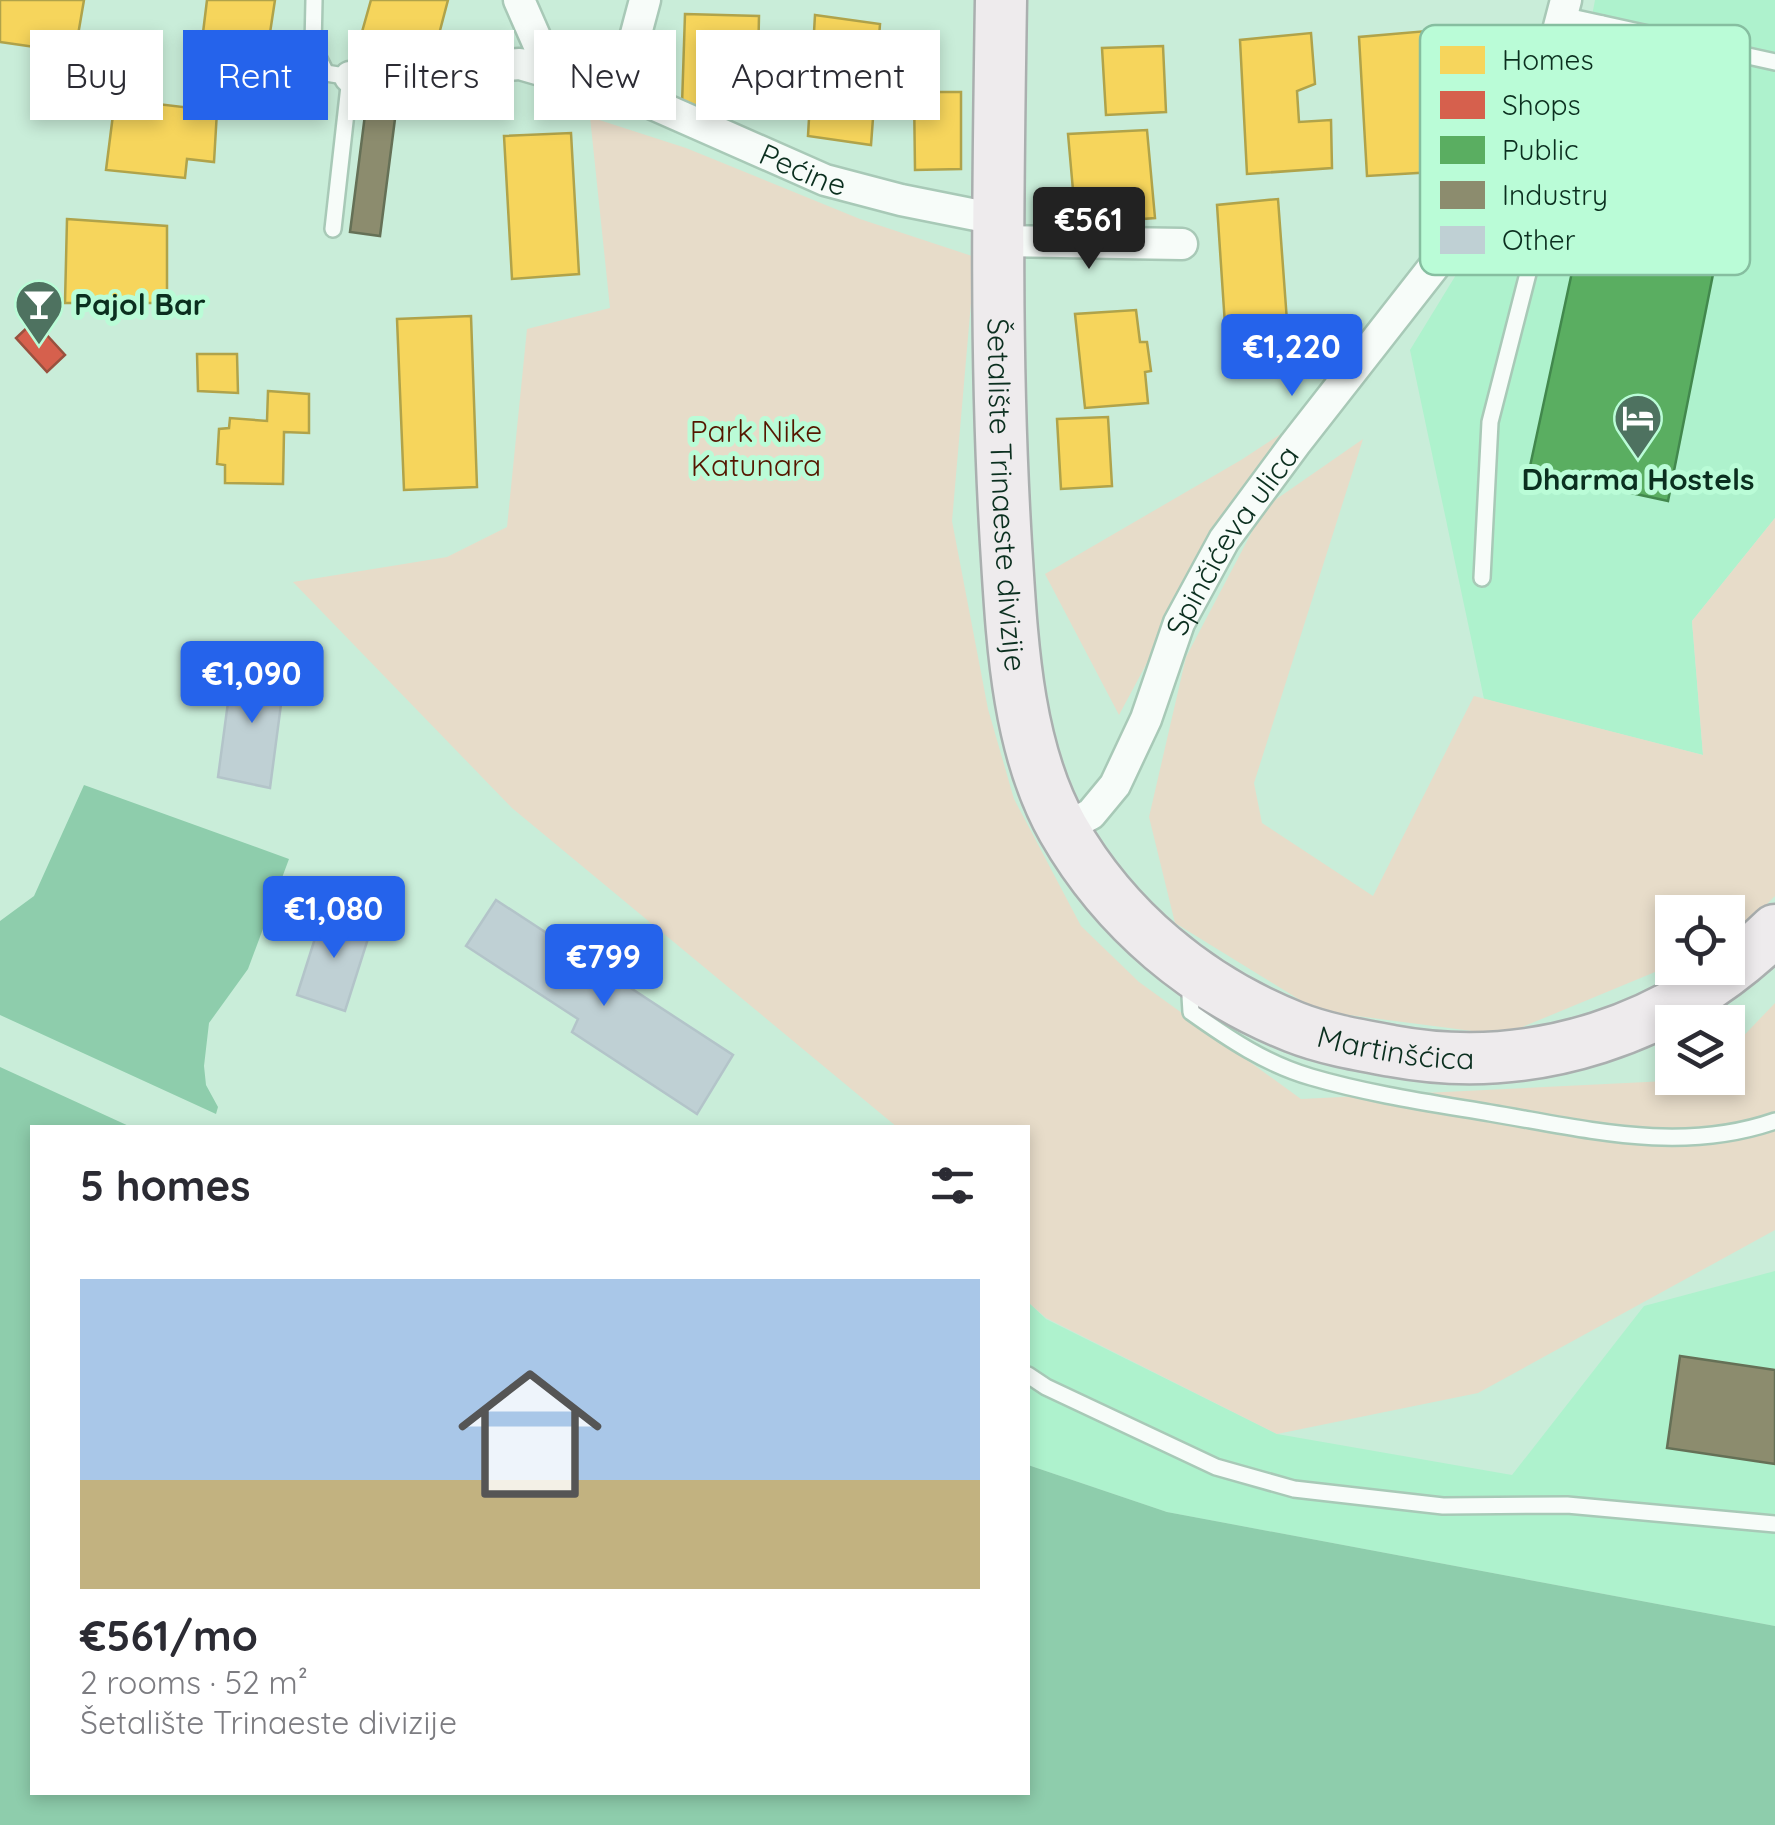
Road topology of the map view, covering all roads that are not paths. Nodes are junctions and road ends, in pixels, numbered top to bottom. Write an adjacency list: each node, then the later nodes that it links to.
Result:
1 (314, 0): 13 (lane)
2 (519, 0): 10 (street)
3 (645, 0): 9 (street)
4 (1001, 0): 14 (main road, Šetalište Trinaeste divizije)
5 (1030, 0): 14 (main road, Šetalište Trinaeste divizije)
6 (1564, 8): 7 (lane)
7 (1602, 24): 8 (lane)
8 (1607, 25)
9 (637, 30)
10 (534, 34)
11 (1750, 57): 12 (lane)
12 (1775, 62)
13 (348, 78)
14 (999, 92): 17 (main road, Šetalište Trinaeste divizije)
15 (348, 96): 18 (lane)
16 (676, 114): 17 (street, Pećine)
17 (997, 228): 19 (street, Pećine); 23 (main road, Šetalište Trinaeste divizije)
18 (333, 229)
19 (1182, 244)
20 (1426, 275): 23 (street, Spinčićeva ulica)
21 (1528, 275): 22 (lane)
22 (1482, 578)
23 (1063, 829): 25 (main road, Martinšćica)
24 (1775, 930): 25 (main road, Martinšćica)
25 (1200, 979): 26 (lane)
26 (1775, 1122)
27 (1030, 1376): 28 (lane)
28 (1775, 1524)

